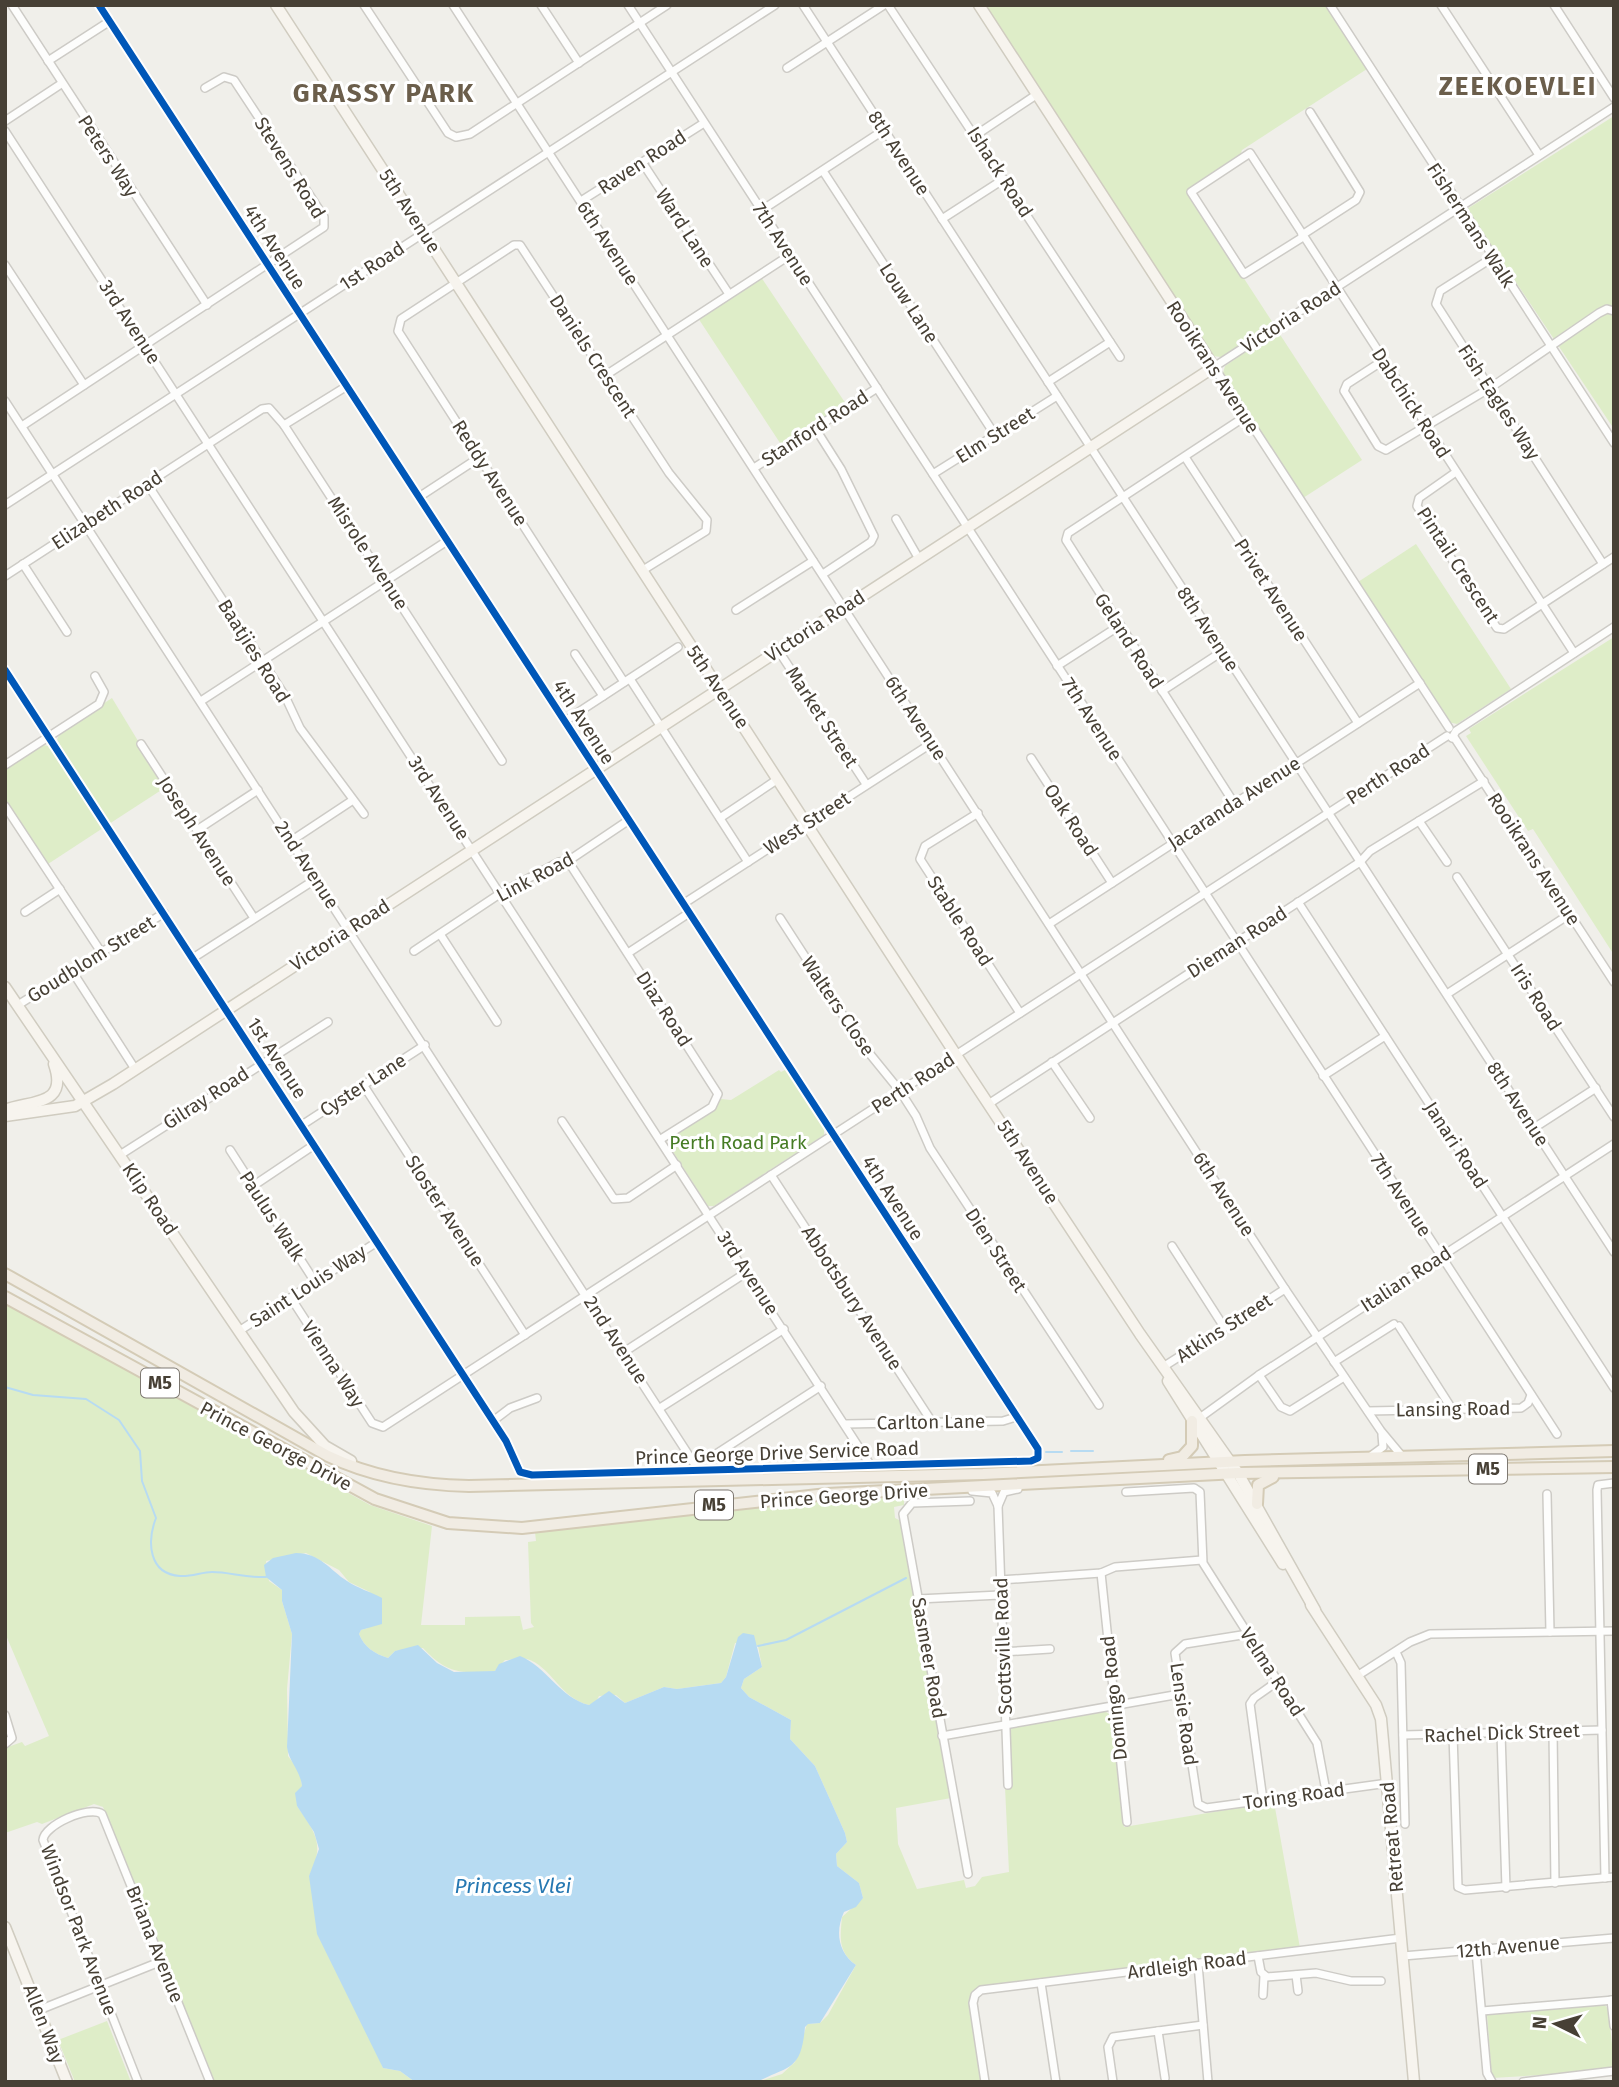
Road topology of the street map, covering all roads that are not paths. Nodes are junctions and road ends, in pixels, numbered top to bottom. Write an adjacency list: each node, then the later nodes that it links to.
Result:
1 (12, 5): 19 (street, Peters Way)
2 (99, 5): 16 (street, 4th Avenue)
3 (276, 5): 44 (street, 5th Avenue)
4 (365, 5): 27 (street)
5 (453, 5): 27 (street, 6th Avenue)
6 (541, 5): 20 (street)
7 (628, 5): 17 (street, 7th Avenue)
8 (667, 5): 17 (street)
9 (775, 5): 22 (street, 1st Road)
10 (803, 5): 18 (street, 8th Avenue)
11 (886, 5): 18 (street, Ishack Road); 34 (street, Ishack Road)
12 (979, 5): 25 (street, Rooikrans Avenue)
13 (1330, 5): 41 (street, Fishermans Walk)
14 (1441, 5): 36 (street)
15 (1554, 5): 26 (street)
16 (110, 21): 19 (street); 49 (street, 4th Avenue)
17 (639, 23): 20 (street); 22 (street, 7th Avenue)
18 (827, 42): 21 (street, Ishack Road); 32 (street, 8th Avenue)
19 (48, 61): 23 (street, Peters Way)
20 (579, 63): 27 (street)
21 (787, 68)
22 (671, 72): 31 (street, 7th Avenue); 35 (street, 1st Road)
23 (61, 83): 30 (street); 53 (street, Peters Way)
24 (205, 88): 49 (street, Stevens Road)
25 (1036, 95): 34 (street); 62 (street, Rooikrans Avenue)
26 (1614, 98)
27 (517, 103): 35 (street, 6th Avenue)
28 (1614, 107): 36 (street, Victoria Road)
29 (1310, 112): 45 (street)
30 (5, 121)
31 (704, 122): 37 (street, Raven Road); 42 (street, 7th Avenue)
32 (884, 130): 38 (street); 43 (street, 8th Avenue)
33 (5, 131): 59 (street, 3rd Avenue)
34 (976, 135): 39 (street, Ishack Road)
35 (548, 152): 40 (street, 6th Avenue); 44 (street, 1st Road)
36 (1539, 155): 41 (street, Victoria Road)
37 (642, 162): 40 (street, Raven Road); 52 (street, Ward Lane)
38 (823, 171): 42 (street); 77 (street, Louw Lane)
39 (1004, 179): 43 (street); 57 (street, Ishack Road)
40 (581, 201): 56 (street, 6th Avenue)
41 (1460, 206): 47 (street, Fishermans Walk); 51 (street, Victoria Road)
42 (762, 210): 46 (street, 7th Avenue)
43 (942, 219): 64 (street, 8th Avenue)
44 (424, 232): 50 (street, 5th Avenue); 55 (street, 1st Road)
45 (1303, 236): 45 (street, Dabchick Road); 51 (street, Dabchick Road)
46 (790, 255): 52 (street); 67 (street, 7th Avenue)
47 (1492, 258): 58 (street, Fishermans Walk); 68 (street, Fish Eagles Way)
48 (5, 265): 65 (street)
49 (268, 265): 53 (street, Stevens Road); 55 (street, 4th Avenue)
50 (457, 282): 63 (street, Daniels Crescent); 81 (street, Reddy Avenue); 100 (street, 5th Avenue)
51 (1336, 288): 61 (street, Dabchick Road); 62 (street, Victoria Road)
52 (729, 294): 56 (street)
53 (207, 306): 59 (street, Stevens Road)
54 (1614, 311): 58 (street)
55 (299, 314): 66 (street, 4th Avenue); 69 (street, 1st Road)
56 (668, 335): 63 (street); 83 (street, 6th Avenue)
57 (1110, 342): 60 (street, Ishack Road); 64 (street)
58 (1549, 345): 68 (street); 79 (street, Fishermans Walk)
59 (145, 346): 65 (street, Stevens Road); 69 (street, 3rd Avenue)
60 (1120, 357)
61 (1384, 360): 75 (street, Dabchick Road); 75 (street)
62 (1214, 368): 72 (street, Rooikrans Avenue); 80 (street, Victoria Road)
63 (606, 375): 100 (street, Daniels Crescent)
64 (1048, 382): 70 (street, 8th Avenue)
65 (84, 385): 74 (street, Stevens Road)
66 (346, 386): 73 (street); 89 (street, 4th Avenue)
67 (877, 388): 76 (street, Stanford Road); 86 (street, 7th Avenue)
68 (1490, 388): 75 (street); 99 (street, Fish Eagles Way)
69 (176, 394): 78 (street, 3rd Avenue); 85 (street, 1st Road)
70 (1057, 396): 77 (street, Elm Street); 80 (street, 8th Avenue)
71 (5, 401): 74 (street, 2nd Avenue)
72 (1246, 416): 82 (street); 121 (street, Rooikrans Avenue)
73 (284, 425): 78 (street); 103 (street, Misrole Avenue)
74 (22, 426): 85 (street, 2nd Avenue)
75 (1427, 427): 84 (street, Dabchick Road)
76 (815, 428): 83 (street, Stanford Road); 101 (street)
77 (995, 435): 86 (street, Elm Street)
78 (209, 443): 87 (street, Elizabeth Road); 107 (street, 3rd Avenue)
79 (1614, 443)
80 (1091, 448): 88 (street, 8th Avenue); 93 (street, Victoria Road)
81 (480, 457): 89 (street); 120 (street, Reddy Avenue)
82 (1185, 457): 88 (street); 127 (street, Privet Avenue)
83 (754, 468): 97 (street, 6th Avenue)
84 (1456, 472): 104 (street, Dabchick Road); 104 (street, Pintail Crescent)
85 (53, 474): 90 (street, 1st Road); 92 (street, 2nd Avenue)
86 (933, 474): 93 (street, 7th Avenue)
87 (148, 485): 92 (street, Elizabeth Road); 116 (street, Baatjies Road)
88 (1123, 497): 108 (street, Geland Road); 113 (street, 8th Avenue)
89 (419, 498): 94 (street, 4th Avenue)
90 (5, 505)
91 (896, 519): 96 (street)
92 (85, 523): 98 (street, Elizabeth Road); 125 (street, 2nd Avenue)
93 (968, 528): 96 (street, Victoria Road); 117 (street, 7th Avenue)
94 (447, 541): 103 (street); 126 (street, 4th Avenue)
95 (1614, 557): 99 (street)
96 (919, 559): 105 (street, Victoria Road)
97 (813, 561): 101 (street, 6th Avenue); 106 (street)
98 (23, 564): 102 (street, Elizabeth Road); 110 (street)
99 (1602, 564): 104 (street)
100 (643, 570): 122 (street, 5th Avenue)
101 (822, 574): 105 (street, 6th Avenue)
102 (5, 576)
103 (385, 581): 107 (street); 134 (street, Misrole Avenue)
104 (1541, 603): 114 (street, Dabchick Road)
105 (844, 607): 112 (street, Victoria Road); 131 (street, 6th Avenue)
106 (736, 610)
107 (323, 621): 116 (street); 155 (street, 3rd Avenue)
108 (1119, 626): 117 (street); 123 (street, Geland Road)
109 (1614, 627): 114 (street, Perth Road)
110 (67, 632)
111 (678, 647): 120 (street)
112 (778, 650): 122 (street, Victoria Road); 140 (street, Market Street)
113 (1223, 651): 123 (street); 135 (street, 8th Avenue)
114 (1574, 653): 129 (street, Perth Road)
115 (575, 654): 124 (street)
116 (262, 661): 125 (street); 142 (street, Baatjies Road)
117 (1058, 666): 154 (street, 7th Avenue)
118 (5, 670): 130 (street, 1st Avenue)
119 (95, 676): 130 (street)
120 (627, 681): 124 (street); 128 (street, Reddy Avenue)
121 (1420, 683): 127 (street, Jacaranda Avenue); 129 (street, Rooikrans Avenue)
122 (720, 688): 128 (street, Victoria Road); 138 (street, 5th Avenue)
123 (1162, 691): 143 (street, Geland Road)
124 (603, 696): 126 (street)
125 (201, 701): 141 (street, 2nd Avenue)
126 (565, 721): 137 (street, 4th Avenue)
127 (1358, 723): 135 (street, Jacaranda Avenue)
128 (661, 726): 137 (street, Victoria Road); 148 (street, Reddy Avenue)
129 (1452, 733): 139 (street, Rooikrans Avenue); 146 (street, Perth Road)
130 (48, 736): 136 (street); 169 (street, 1st Avenue)
131 (932, 743): 140 (street, West Street); 145 (street, 6th Avenue)
132 (141, 744): 152 (street, Joseph Avenue)
133 (1031, 758): 162 (street, Oak Road)
134 (502, 761)
135 (1296, 764): 143 (street, Jacaranda Avenue); 146 (street, 8th Avenue)
136 (5, 765)
137 (596, 769): 149 (street, 4th Avenue); 155 (street, Victoria Road)
138 (778, 779): 148 (street); 151 (street, 5th Avenue)
139 (1484, 781): 150 (street, Dieman Road); 171 (street, Rooikrans Avenue)
140 (866, 784): 151 (street, West Street)
141 (258, 790): 152 (street); 153 (street, 2nd Avenue)
142 (353, 800): 147 (street, Baatjies Road); 153 (street)
143 (1234, 803): 154 (street, Jacaranda Avenue)
144 (5, 806): 163 (street)
145 (978, 813): 174 (street, 6th Avenue); 190 (street, Stable Road)
146 (1329, 813): 158 (street, 8th Avenue); 165 (street, Perth Road)
147 (364, 814)
148 (720, 818): 157 (street, Reddy Avenue)
149 (629, 820): 156 (street, Link Road); 167 (street, 4th Avenue)
150 (1419, 821): 158 (street, Dieman Road); 159 (street)
151 (808, 823): 157 (street, West Street); 197 (street, 5th Avenue)
152 (197, 830): 172 (street, Joseph Avenue)
153 (291, 841): 161 (street, 2nd Avenue)
154 (1172, 843): 162 (street, Jacaranda Avenue); 165 (street, 7th Avenue)
155 (472, 849): 164 (street, 3rd Avenue); 175 (street, Victoria Road)
156 (568, 861): 164 (street, Link Road); 180 (street, Diaz Road)
157 (748, 862): 167 (street, West Street)
158 (1360, 862): 166 (street, Dieman Road); 187 (street, 8th Avenue)
159 (1447, 862)
160 (1457, 877): 181 (street, Iris Road)
161 (316, 879): 172 (street); 175 (street, 2nd Avenue)
162 (1112, 883): 174 (street, Jacaranda Avenue)
163 (60, 889): 168 (street); 179 (street)
164 (501, 893): 176 (street, Link Road); 215 (street, 3rd Avenue)
165 (1205, 893): 177 (street, 7th Avenue); 184 (street, Perth Road)
166 (1298, 902): 177 (street, Dieman Road); 194 (street, Janari Road)
167 (683, 904): 170 (street, 4th Avenue)
168 (25, 912)
169 (164, 913): 179 (street, Goudblom Street); 182 (street, 1st Avenue)
170 (689, 913): 180 (street); 214 (street, 4th Avenue)
171 (1570, 914): 181 (street); 185 (street, Rooikrans Avenue)
172 (254, 918): 182 (street)
173 (780, 918): 204 (street, Walters Close)
174 (1049, 924): 184 (street, 6th Avenue)
175 (349, 930): 189 (street, Victoria Road); 195 (street, 2nd Avenue)
176 (440, 934): 178 (street, Link Road); 192 (street)
177 (1237, 942): 193 (street, Dieman Road); 201 (street, 7th Avenue)
178 (414, 951)
179 (101, 952): 183 (street, Goudblom Street)
180 (628, 953): 215 (street, Diaz Road)
181 (1508, 954): 187 (street); 203 (street, Iris Road)
182 (192, 958): 189 (street, 1st Avenue)
183 (72, 971): 188 (street, Goudblom Street); 200 (street)
184 (1081, 973): 190 (street, Perth Road); 193 (street, 6th Avenue)
185 (1614, 982)
186 (5, 987): 188 (street, Klip Road)
187 (1447, 994): 213 (street, 8th Avenue)
188 (18, 1005): 196 (street, Klip Road)
189 (226, 1010): 199 (street, 1st Avenue); 200 (street, Victoria Road)
190 (1020, 1013): 197 (street, Perth Road)
191 (328, 1022): 199 (street, Gilray Road)
192 (497, 1022)
193 (1114, 1022): 198 (street, Dieman Road); 233 (street, 6th Avenue)
194 (1385, 1036): 201 (street); 225 (street, Janari Road)
195 (425, 1045): 202 (street, Cyster Lane); 234 (street, 2nd Avenue)
196 (50, 1054): 206 (street, Klip Road); 207 (street)
197 (957, 1055): 204 (street, Perth Road); 205 (street, 5th Avenue)
198 (1052, 1062): 205 (street, Dieman Road); 210 (street)
199 (261, 1064): 212 (street, 1st Avenue); 219 (street, Gilray Road)
200 (135, 1069): 206 (street, Victoria Road)
201 (1323, 1076): 229 (street, 7th Avenue)
202 (364, 1086): 212 (street, Cyster Lane); 240 (street, Sloster Avenue)
203 (1595, 1088): 209 (street, Iris Road); 213 (street)
204 (900, 1091): 214 (street, Perth Road); 252 (street, Dien Street)
205 (990, 1102): 244 (street, 5th Avenue)
206 (83, 1103): 208 (street, Victoria Road); 219 (street, Klip Road)
207 (5, 1110)
208 (5, 1116)
209 (1614, 1117)
210 (1090, 1118)
211 (562, 1121): 220 (street)
212 (302, 1125): 217 (street, 1st Avenue)
213 (1534, 1128): 222 (street, 8th Avenue)
214 (833, 1135): 221 (street, Perth Road); 257 (street, 4th Avenue)
215 (660, 1139): 220 (street, 3rd Avenue)
216 (1614, 1144): 222 (street, Italian Road)
217 (314, 1145): 223 (street); 226 (street, 1st Avenue)
218 (230, 1150): 223 (street, Paulus Walk)
219 (120, 1155): 239 (street, Klip Road)
220 (677, 1165): 224 (street, 3rd Avenue)
221 (771, 1175): 224 (street, Perth Road); 260 (street, Abbotsbury Avenue)
222 (1565, 1176): 225 (street, Italian Road); 228 (street, 8th Avenue)
223 (253, 1186): 232 (street, Paulus Walk)
224 (710, 1215): 230 (street, 3rd Avenue); 234 (street, Perth Road)
225 (1503, 1216): 229 (street, Italian Road); 249 (street, Janari Road)
226 (377, 1242): 232 (street, Saint Louis Way); 245 (street, 1st Avenue)
227 (1172, 1246): 237 (street)
228 (1614, 1252)
229 (1441, 1256): 241 (street, Italian Road); 250 (street, 7th Avenue)
230 (747, 1272): 238 (street, 3rd Avenue); 242 (street)
231 (5, 1274): 265 (main road, Prince George Drive / M5)
232 (315, 1282): 236 (street, Saint Louis Way)
233 (1285, 1289): 237 (street, Atkins Street); 241 (street, 6th Avenue)
234 (587, 1294): 240 (street, Perth Road); 242 (street, 2nd Avenue)
235 (5, 1297): 284 (main road, Prince George Drive / M5)
236 (291, 1298): 239 (street, Saint Louis Way); 262 (street, Vienna Way)
237 (1224, 1327): 244 (street, Atkins Street)
238 (784, 1329): 248 (street, 3rd Avenue); 253 (street)
239 (239, 1331): 256 (street, Klip Road)
240 (526, 1335): 245 (street, Perth Road)
241 (1317, 1337): 243 (street, 6th Avenue); 246 (street, Italian Road)
242 (624, 1352): 253 (street, 2nd Avenue)
243 (1335, 1362): 247 (street, 6th Avenue); 254 (street)
244 (1163, 1367): 258 (street, 5th Avenue)
245 (463, 1375): 259 (street, 1st Avenue); 262 (street, Perth Road)
246 (1259, 1375): 247 (street); 258 (street, Italian Road)
247 (1344, 1377): 255 (street, 6th Avenue)
248 (821, 1386): 261 (street, 3rd Avenue); 269 (street)
249 (1614, 1388)
250 (1531, 1395): 254 (street, Lansing Road); 264 (street, 7th Avenue)
251 (537, 1398): 259 (street)
252 (1099, 1405)
253 (660, 1408): 277 (street, 2nd Avenue)
254 (1452, 1409): 255 (street, Lansing Road)
255 (1368, 1411): 263 (street, 6th Avenue)
256 (294, 1412): 265 (street, Klip Road); 280 (street, Klip Road)
257 (1016, 1417): 260 (street, Carlton Lane); 267 (street, 4th Avenue)
258 (1196, 1419): 271 (street, 5th Avenue); 272 (street, 5th Avenue); 275 (main road)
259 (493, 1421): 274 (street, 1st Avenue)
260 (932, 1422): 261 (street, Carlton Lane)
261 (846, 1424): 273 (street, 3rd Avenue)
262 (378, 1427)
263 (1381, 1431): 268 (street, 6th Avenue); 270 (street)
264 (1557, 1434)
265 (308, 1445): 280 (main road, Prince George Drive / M5); 284 (main road)
266 (1614, 1451): 268 (main road, Prince George Drive / M5)
267 (1039, 1457): 273 (street, Prince George Drive Service Road)
268 (1405, 1457): 270 (main road, Prince George Drive / M5)
269 (710, 1458)
270 (1368, 1458): 271 (main road, Prince George Drive / M5)
271 (1230, 1461): 272 (main road, Prince George Drive / M5); 279 (street, 5th Avenue)
272 (1216, 1462): 275 (main road, Prince George Drive / M5); 281 (street, 5th Avenue)
273 (871, 1465): 277 (street, Prince George Drive Service Road)
274 (517, 1466): 277 (street, Prince George Drive Service Road)
275 (1139, 1466): 280 (main road, Prince George Drive / M5)
276 (1614, 1467): 278 (main road, Prince George Drive / M5)
277 (699, 1471)
278 (1346, 1471): 279 (main road, Prince George Drive / M5); 289 (main road)
279 (1238, 1473): 281 (main road, Prince George Drive / M5); 289 (street, Retreat Road)
280 (376, 1474)
281 (1224, 1474): 283 (main road, Prince George Drive / M5); 296 (street, Retreat Road)
282 (1614, 1483): 299 (street)
283 (1042, 1484): 285 (main road, Prince George Drive / M5); 290 (street)
284 (351, 1487): 285 (main road, Prince George Drive / M5)
285 (941, 1490): 290 (street)
286 (1126, 1492): 291 (street)
287 (1547, 1494): 298 (street)
288 (970, 1501): 295 (street, Sasmeer Road)
289 (1257, 1504): 296 (street, Retreat Road)
290 (998, 1506): 293 (street, Scottsville Road)
291 (1202, 1560): 292 (street); 300 (street, Velma Road)
292 (1101, 1573): 293 (street); 307 (street, Domingo Road)
293 (1000, 1580): 294 (street, Scottsville Road)
294 (1000, 1595): 295 (street); 302 (street, Scottsville Road)
295 (918, 1599): 314 (street, Sasmeer Road)
296 (1315, 1610): 304 (street, Retreat Road)
297 (1614, 1631): 299 (street)
298 (1550, 1632): 299 (street); 303 (street)
299 (1601, 1632): 310 (street)
300 (1248, 1634): 305 (street, Velma Road); 306 (street, Lensie Road)
301 (1050, 1649): 302 (street)
302 (1002, 1652): 309 (street, Scottsville Road)
303 (1396, 1652): 304 (street); 315 (street)
304 (1357, 1676): 317 (street, Retreat Road)
305 (1278, 1681): 319 (street, Velma Road); 320 (street)
306 (1181, 1694): 307 (street); 321 (street, Lensie Road)
307 (1114, 1704): 309 (street); 323 (street, Domingo Road)
308 (5, 1715): 316 (street)
309 (1005, 1725): 314 (street); 318 (street, Scottsville Road)
310 (1602, 1730): 311 (street, Rachel Dick Street); 326 (street)
311 (1553, 1731): 312 (street, Rachel Dick Street); 327 (street)
312 (1501, 1733): 313 (street, Rachel Dick Street); 328 (street)
313 (1454, 1734): 315 (street, Rachel Dick Street); 328 (street)
314 (942, 1735): 325 (street, Sasmeer Road)
315 (1403, 1735): 324 (street)
316 (5, 1744)
317 (1388, 1783): 319 (street, Toring Road); 330 (street, Retreat Road)
318 (1008, 1785)
319 (1326, 1790): 320 (street, Toring Road)
320 (1264, 1800): 321 (street, Toring Road)
321 (1201, 1807)
322 (96, 1810): 335 (street, Briana Avenue); 341 (street, Windsor Park Avenue)
323 (1127, 1822)
324 (1405, 1824)
325 (968, 1874)
326 (1610, 1878): 327 (street)
327 (1555, 1883): 328 (street)
328 (1506, 1888)
329 (5, 1927): 345 (street, Allen Way)
330 (1401, 1938): 333 (street, Ardleigh Road); 334 (street, Retreat Road)
331 (1614, 1938): 332 (street, 12th Avenue)
332 (1476, 1951): 334 (street, 12th Avenue); 346 (street)
333 (1258, 1956): 336 (street, Ardleigh Road); 338 (street)
334 (1403, 1956): 359 (street, Retreat Road)
335 (162, 1961): 341 (street); 354 (street, Briana Avenue)
336 (1198, 1964): 340 (street, Ardleigh Road); 347 (street)
337 (1296, 1975): 338 (street); 339 (street); 342 (street)
338 (1264, 1976): 343 (street)
339 (1381, 1981)
340 (1041, 1983): 355 (street, Ardleigh Road); 356 (street)
341 (99, 1986): 345 (street); 353 (street, Windsor Park Avenue)
342 (1298, 1991)
343 (1263, 1994)
344 (1612, 2000): 346 (street); 348 (street)
345 (40, 2010): 352 (street, Allen Way)
346 (1482, 2011): 360 (street)
347 (1203, 2025): 349 (street); 358 (street)
348 (1614, 2026)
349 (1158, 2031): 351 (street); 357 (street)
350 (1614, 2071): 361 (street)
351 (1165, 2078)
352 (67, 2082)
353 (138, 2082)
354 (210, 2082)
355 (985, 2082)
356 (1056, 2082)
357 (1113, 2082)
358 (1208, 2082)
359 (1414, 2082)
360 (1492, 2082)
361 (1523, 2082)

